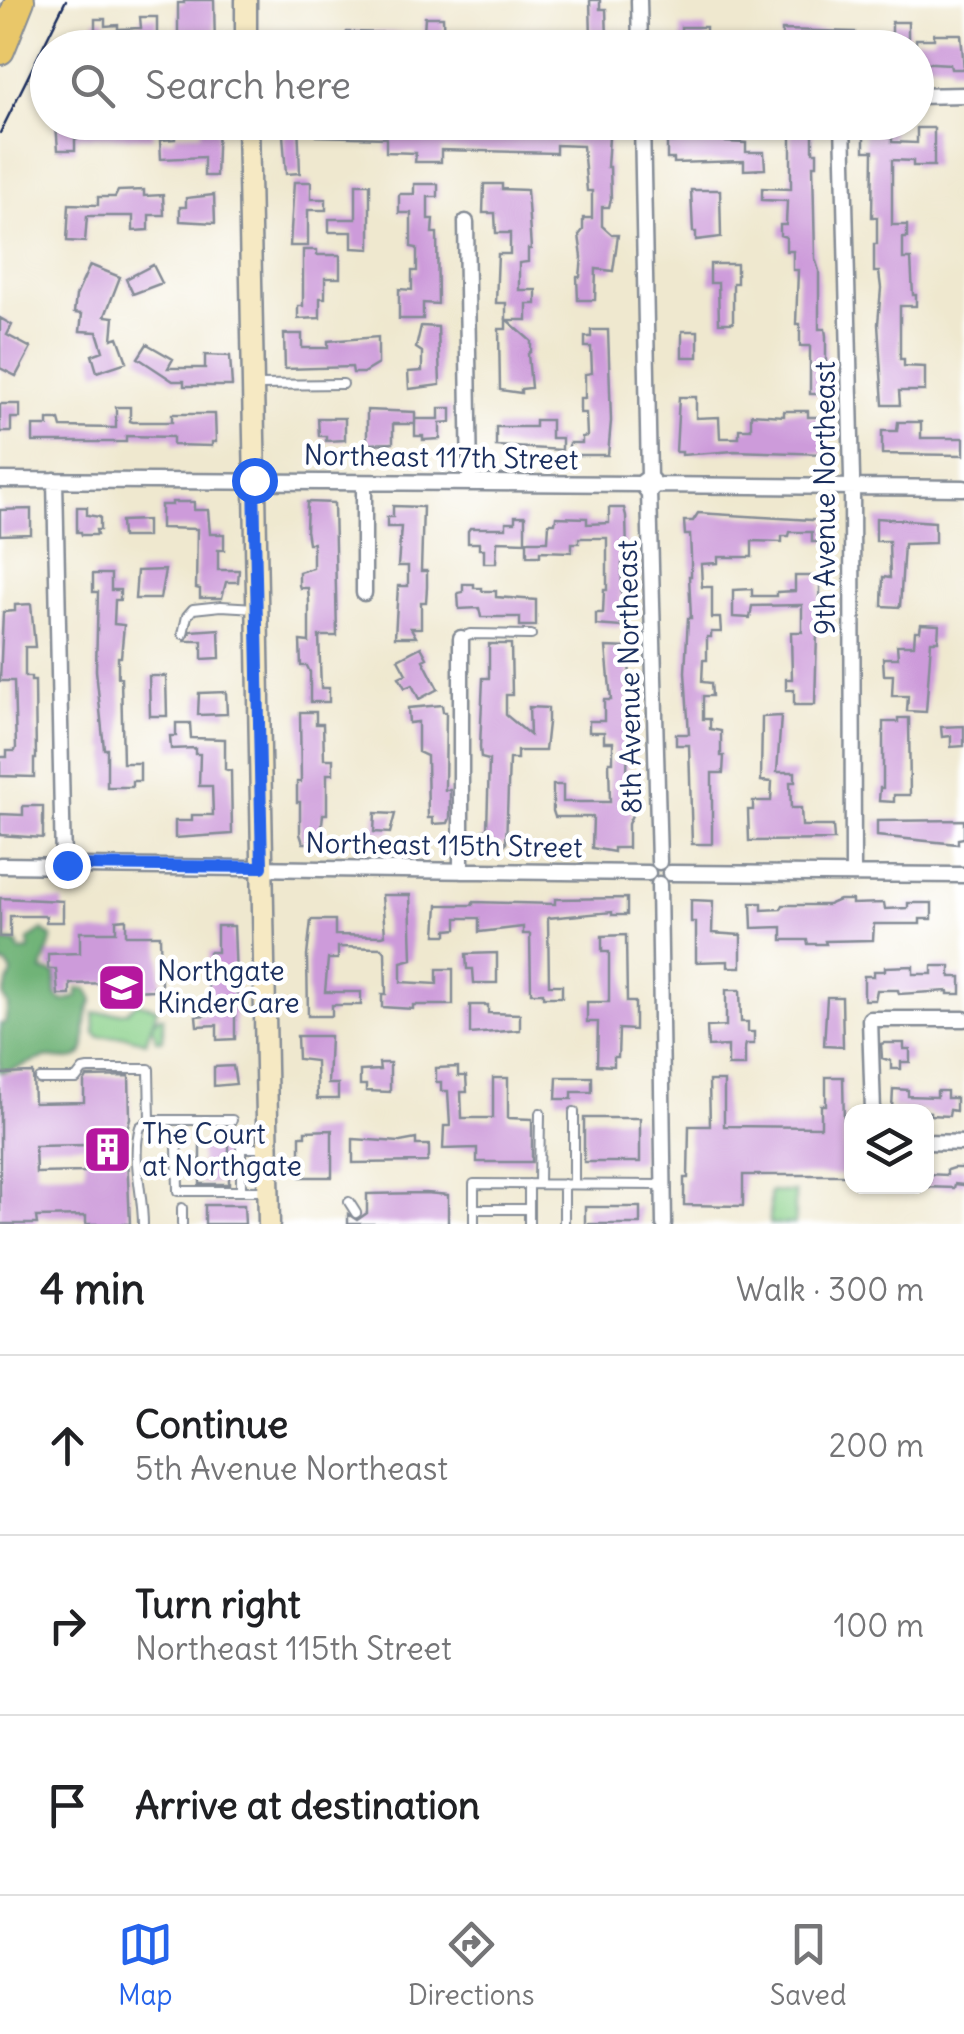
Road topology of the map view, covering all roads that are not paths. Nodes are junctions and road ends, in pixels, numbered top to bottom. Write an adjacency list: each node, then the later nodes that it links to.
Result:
1 (20, 0): 6 (highway)
2 (246, 0): 4 (main road)
3 (640, 0): 5 (street)
4 (246, 30)
5 (640, 30)
6 (0, 50)
7 (964, 95): 8 (street)
8 (934, 96)
9 (248, 140): 14 (main road)
10 (642, 140): 20 (street, 8th Avenue Northeast)
11 (843, 140): 21 (street, 9th Avenue Northeast)
12 (466, 222): 19 (street)
13 (342, 384): 14 (lane)
14 (252, 385): 17 (main road)
15 (0, 480): 16 (street, Northeast 117th Street)
16 (55, 480): 17 (street, Northeast 117th Street); 29 (street)
17 (254, 480): 18 (street, Northeast 117th Street); 24 (main road)
18 (364, 482): 19 (street, Northeast 117th Street); 23 (street)
19 (470, 483): 20 (street, Northeast 117th Street)
20 (649, 484): 21 (street, Northeast 117th Street); 32 (street, 8th Avenue Northeast)
21 (850, 488): 22 (street, Northeast 117th Street); 33 (street, 9th Avenue Northeast)
22 (964, 488)
23 (364, 593)
24 (256, 608): 25 (lane); 30 (main road)
25 (183, 634)
26 (531, 635): 27 (lane)
27 (461, 638): 31 (street)
28 (0, 865): 29 (street, Northeast 115th Street)
29 (63, 865): 30 (street, Northeast 115th Street)
30 (262, 867): 31 (street, Northeast 115th Street); 45 (main road)
31 (460, 871): 32 (street, Northeast 115th Street)
32 (659, 873): 33 (street, Northeast 115th Street); 49 (street, 8th Avenue Northeast)
33 (853, 874): 34 (street, Northeast 115th Street)
34 (964, 875)
35 (964, 1019): 37 (street)
36 (40, 1080): 40 (lane)
37 (873, 1104)
38 (574, 1112): 48 (lane)
39 (540, 1113): 47 (lane)
40 (150, 1120): 41 (lane); 57 (lane)
41 (232, 1120)
42 (934, 1142): 43 (street)
43 (964, 1142)
44 (176, 1145): 50 (lane)
45 (270, 1148): 50 (lane); 51 (main road)
46 (529, 1184): 47 (lane); 54 (lane); 55 (lane)
47 (540, 1184): 48 (lane)
48 (569, 1184): 49 (lane); 62 (lane)
49 (664, 1184): 63 (street, 8th Avenue Northeast)
50 (241, 1191): 51 (lane)
51 (270, 1191): 59 (main road)
52 (348, 1202): 56 (lane)
53 (182, 1208): 58 (lane)
54 (474, 1208): 55 (lane); 60 (lane)
55 (529, 1209): 61 (lane)
56 (356, 1213)
57 (143, 1224)
58 (182, 1224)
59 (269, 1224)
60 (474, 1224)
61 (529, 1224)
62 (564, 1224)
63 (664, 1224)

